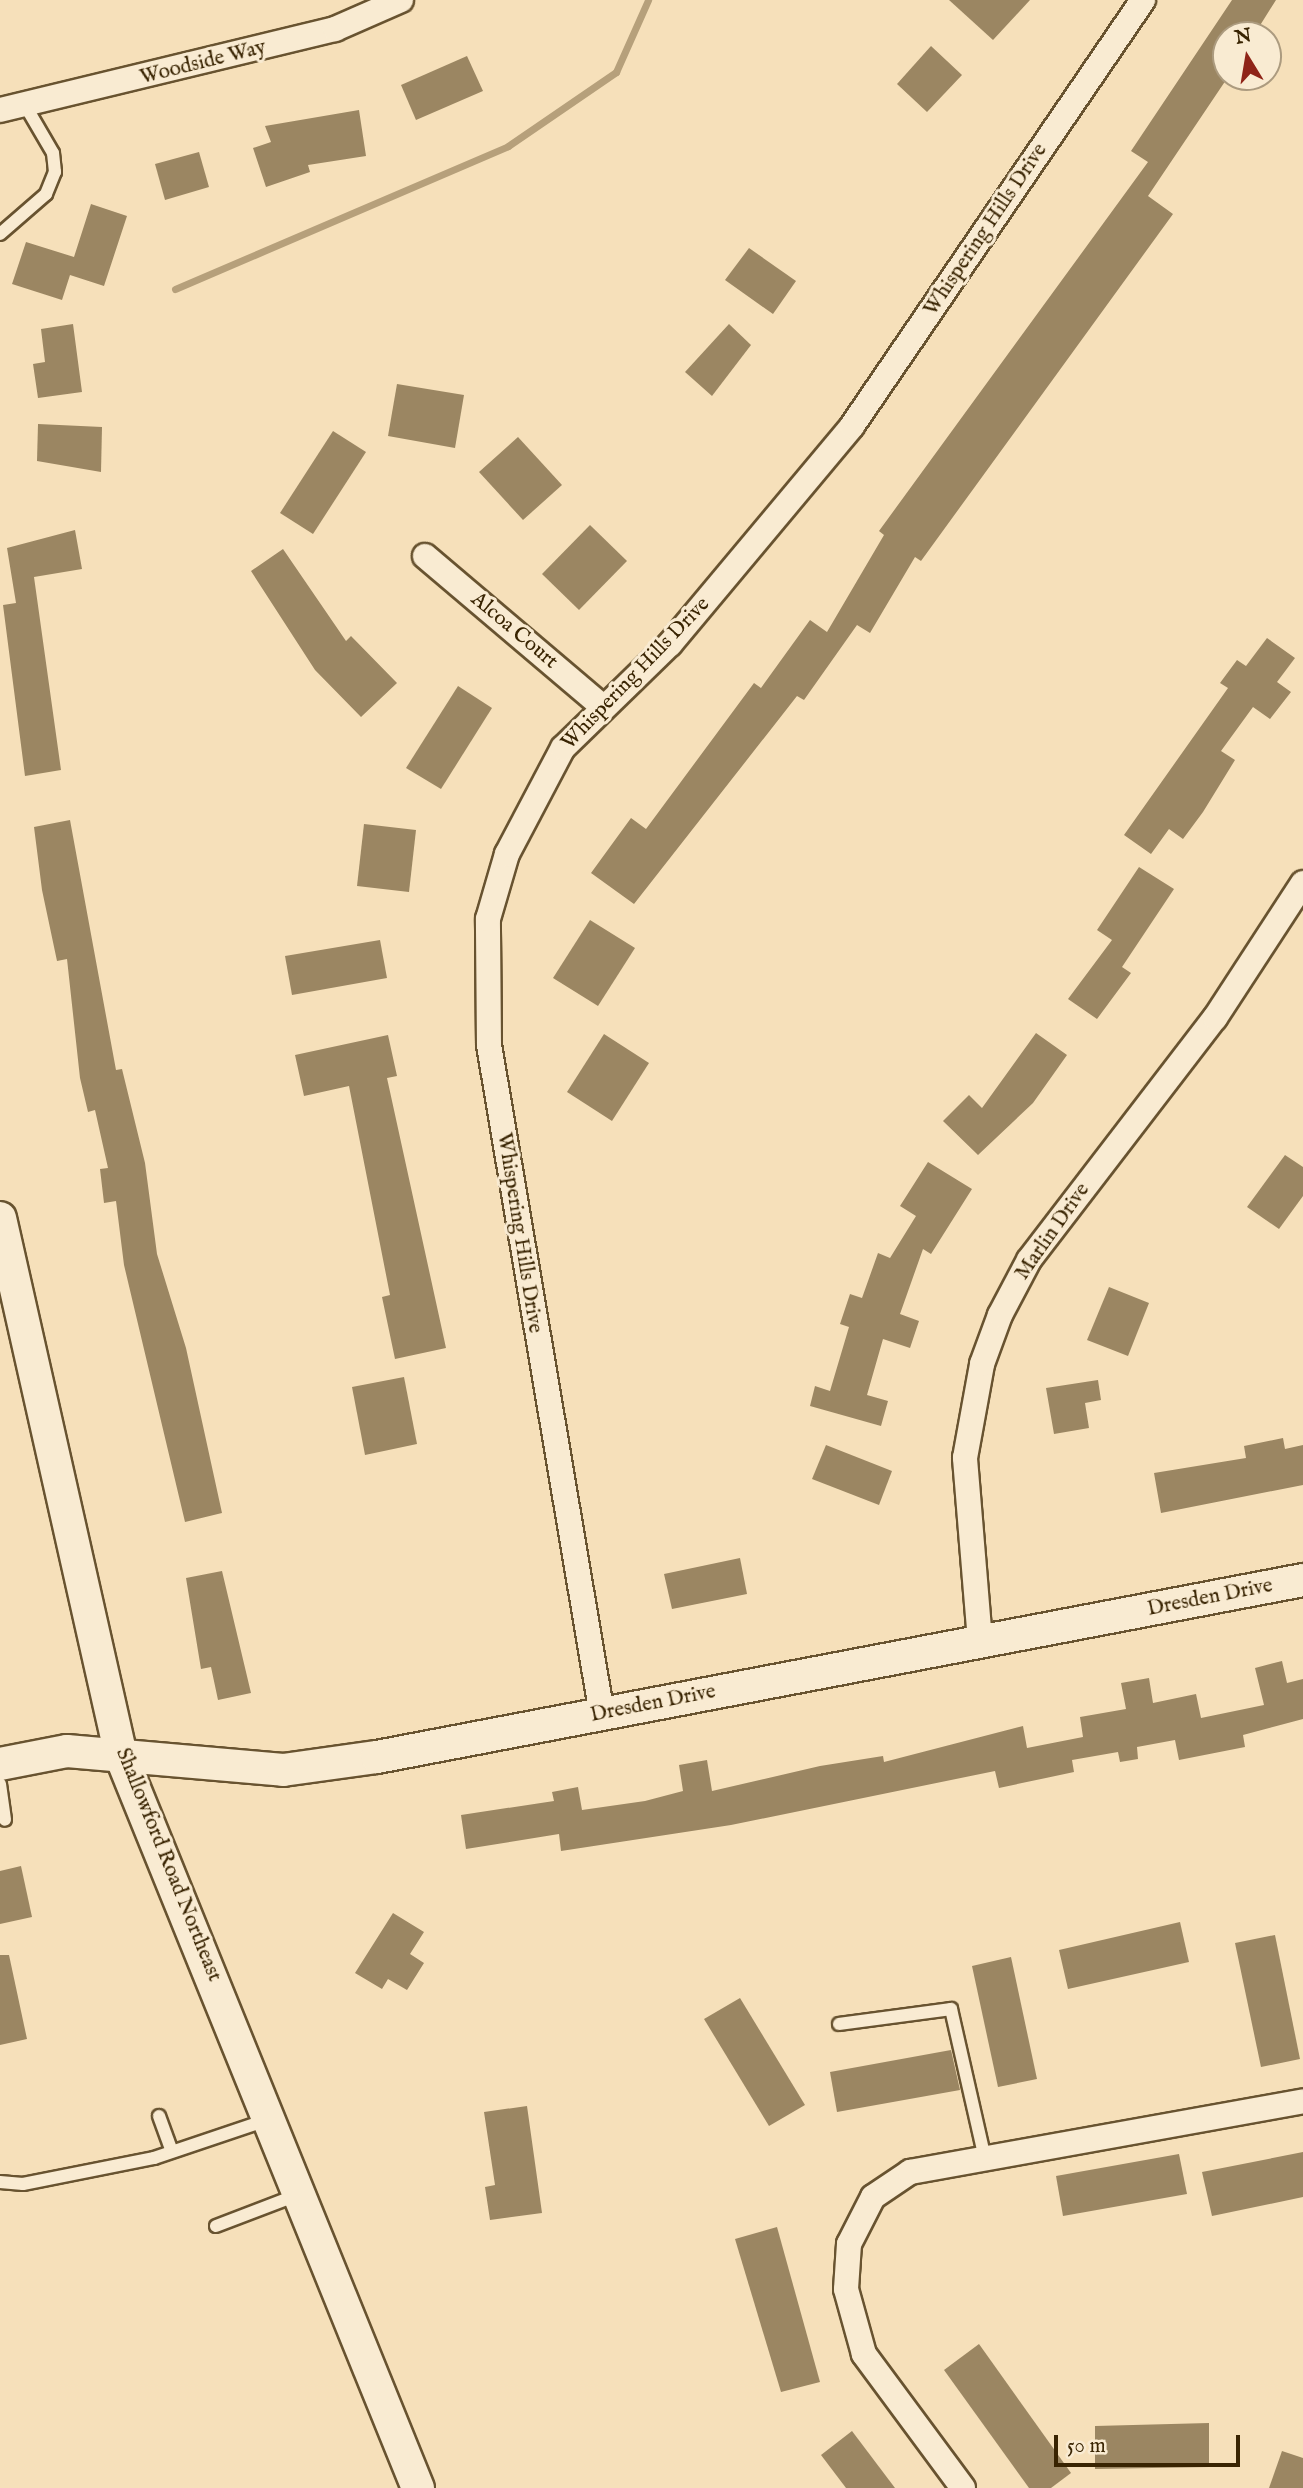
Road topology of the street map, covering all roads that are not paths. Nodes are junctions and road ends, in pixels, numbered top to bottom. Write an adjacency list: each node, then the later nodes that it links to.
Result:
1 (401, 0): 3 (street, Woodside Way)
2 (1143, 0): 7 (street, Whispering Hills Drive)
3 (25, 105): 4 (street, Woodside Way); 5 (lane)
4 (0, 110)
5 (0, 234)
6 (425, 556): 7 (street, Alcoa Court)
7 (602, 706): 12 (street, Whispering Hills Drive)
8 (1303, 883): 11 (street, Marlin Drive)
9 (0, 1218): 13 (street, Shallowford Road Northeast)
10 (1303, 1580): 11 (street, Dresden Drive)
11 (980, 1641): 12 (street, Dresden Drive)
12 (602, 1715): 13 (street, Dresden Drive)
13 (121, 1756): 14 (street, Dresden Drive); 20 (street, Shallowford Road Northeast)
14 (0, 1764)
15 (0, 1784): 16 (lane)
16 (5, 1820)
17 (839, 2024): 22 (lane)
18 (1303, 2101): 22 (street)
19 (159, 2116): 21 (lane)
20 (270, 2119): 21 (lane); 24 (street, Shallowford Road Northeast)
21 (172, 2151): 23 (lane)
22 (985, 2159): 27 (street)
23 (0, 2182)
24 (300, 2193): 25 (lane); 26 (street, Shallowford Road Northeast)
25 (216, 2226)
26 (418, 2488)
27 (963, 2488)

